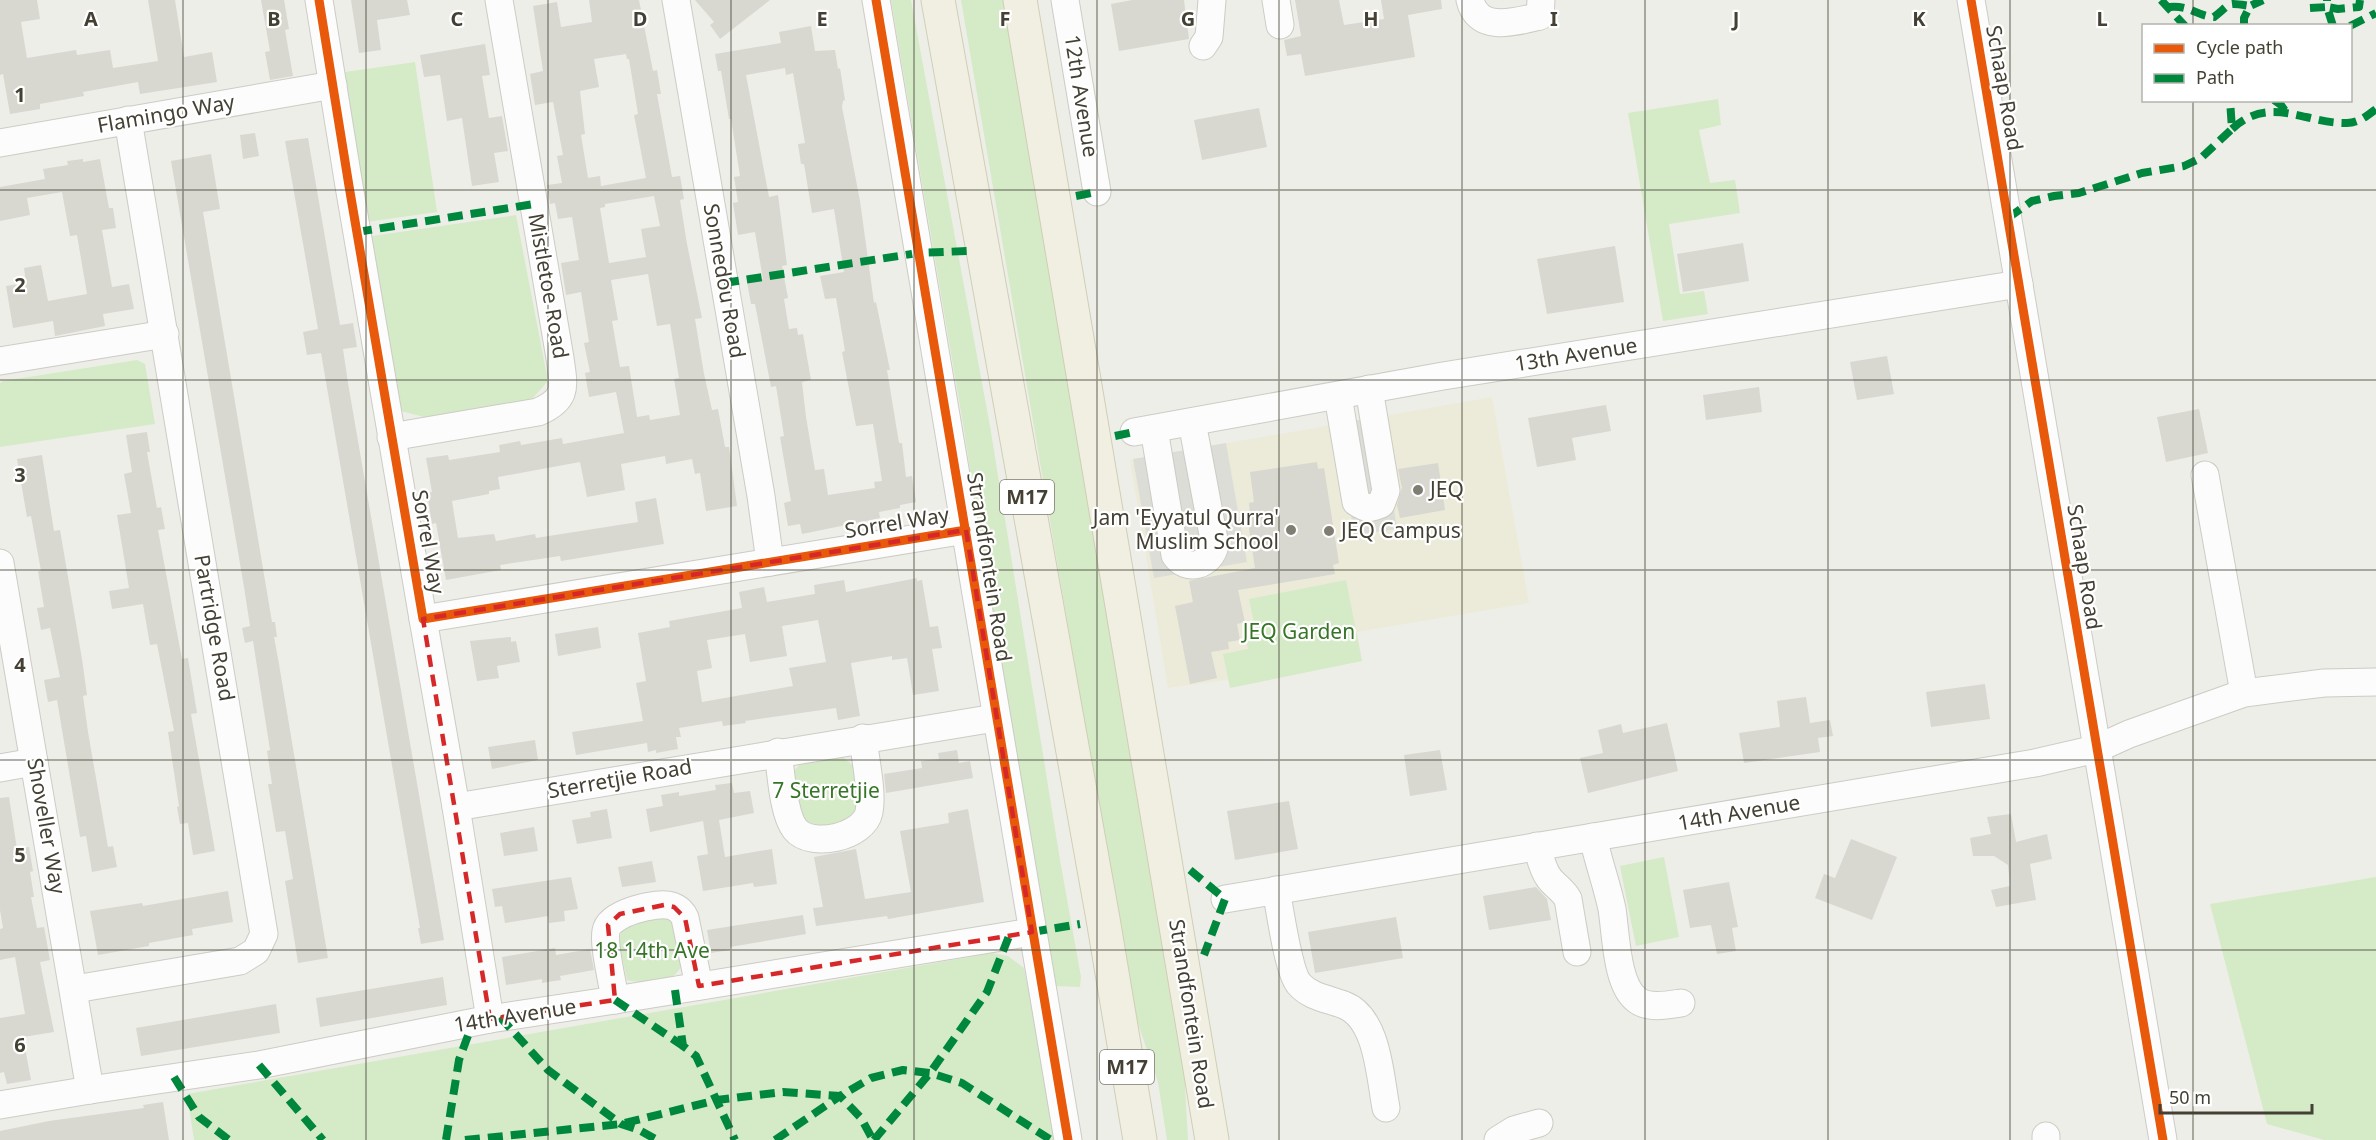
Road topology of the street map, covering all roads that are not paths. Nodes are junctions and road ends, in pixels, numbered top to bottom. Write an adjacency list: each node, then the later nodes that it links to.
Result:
1 (319, 0): 13 (street, Sorrel Way)
2 (499, 0): 23 (street, Mistletoe Road)
3 (676, 0): 26 (street, Sonnedou Road)
4 (876, 0): 25 (street, Strandfontein Road)
5 (938, 0): 54 (main road, M17)
6 (1020, 0): 55 (main road, Strandfontein Road)
7 (1065, 0): 16 (street, 12th Avenue)
8 (1212, 0): 12 (street)
9 (1470, 0): 10 (street)
10 (1540, 0)
11 (1971, 0): 17 (street, Schaap Road)
12 (1203, 46)
13 (333, 85): 14 (street, Flamingo Way); 23 (street, Sorrel Way)
14 (128, 120): 15 (street, Flamingo Way); 18 (street, Partridge Road)
15 (0, 143)
16 (1097, 192)
17 (2019, 284): 20 (street, 13th Avenue); 33 (street, Schaap Road)
18 (165, 334): 19 (street); 45 (street, Partridge Road)
19 (0, 361)
20 (1369, 389): 21 (street, 13th Avenue); 21 (street)
21 (1338, 396): 22 (street, 13th Avenue)
22 (1192, 422): 22 (street, 13th Avenue)
23 (391, 437): 28 (street, Sorrel Way)
24 (2205, 475): 30 (street)
25 (966, 530): 26 (street, Sorrel Way); 31 (street, Strandfontein Road)
26 (770, 562): 28 (street, Sorrel Way)
27 (0, 563): 35 (street, Shoveller Way)
28 (423, 619): 37 (street, Sorrel Way)
29 (2376, 682): 30 (street, 14th Avenue)
30 (2244, 693): 33 (street, 14th Avenue)
31 (995, 718): 32 (street, Sterretjie Road); 42 (street, Strandfontein Road)
32 (863, 738): 34 (street, Sterretjie Road); 34 (street)
33 (2096, 749): 38 (street, 14th Avenue); 57 (street, Schaap Road)
34 (778, 752): 37 (street, Sterretjie Road)
35 (34, 762): 36 (street); 45 (street, Shoveller Way)
36 (0, 768)
37 (456, 807): 48 (street)
38 (1593, 837): 39 (street, 14th Avenue); 47 (street)
39 (1537, 846): 40 (street, 14th Avenue); 43 (street)
40 (1276, 890): 41 (street, 14th Avenue); 51 (street)
41 (1225, 899)
42 (1032, 932): 44 (street, 14th Avenue); 53 (street, Strandfontein Road)
43 (1577, 952)
44 (699, 986): 46 (street, 14th Avenue); 46 (street)
45 (75, 989): 49 (street, Shoveller Way)
46 (615, 1000): 48 (street, 14th Avenue)
47 (1681, 1003)
48 (490, 1019): 49 (street, 14th Avenue)
49 (90, 1089): 50 (street, 14th Avenue)
50 (0, 1106)
51 (1386, 1108)
52 (1539, 1123): 56 (street)
53 (1068, 1140)
54 (1140, 1140)
55 (1212, 1140)
56 (1498, 1140)
57 (2163, 1140)

